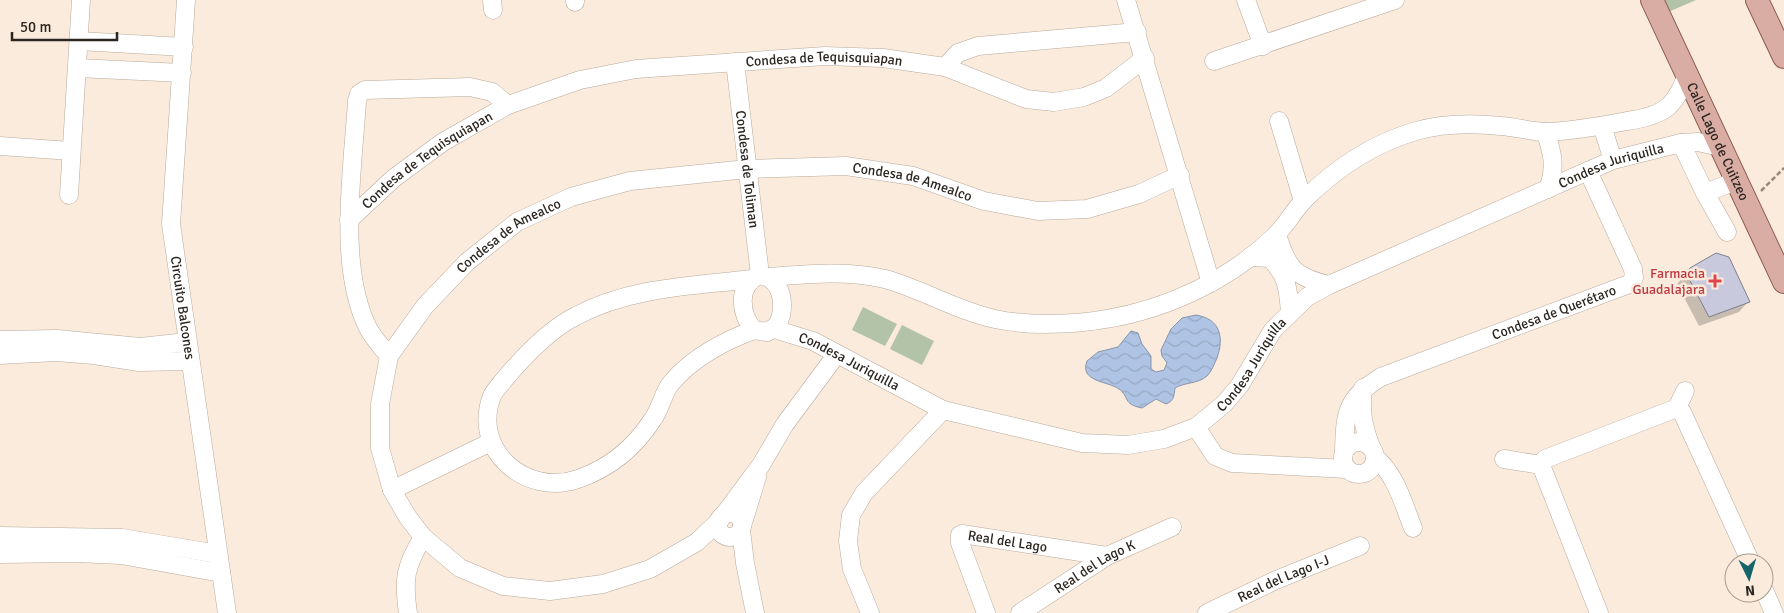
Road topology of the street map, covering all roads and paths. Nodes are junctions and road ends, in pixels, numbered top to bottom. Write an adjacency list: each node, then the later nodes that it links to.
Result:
1 (81, 0): 9 (street)
2 (186, 0): 12 (street, Circuito Balcones)
3 (1126, 0): 8 (street)
4 (1246, 0): 11 (street)
5 (1395, 0): 11 (street)
6 (1652, 0): 21 (main road, Calle Lago de Cuitzeo)
7 (1758, 0): 13 (main road)
8 (1137, 32): 14 (street); 17 (street)
9 (79, 41): 10 (street); 18 (street)
10 (109, 43): 12 (street); 19 (street)
11 (1263, 46): 15 (street)
12 (184, 47): 20 (street, Circuito Balcones)
13 (1784, 57)
14 (1145, 58): 17 (street, Condesa de Tequisquiapan); 34 (street)
15 (1214, 61)
16 (734, 62): 17 (street, Condesa de Tequisquiapan); 22 (street, Condesa de Tequisquiapan); 32 (street, Condesa de Toliman)
17 (945, 67)
18 (78, 68): 19 (street); 29 (street)
19 (108, 70): 20 (street)
20 (182, 74): 53 (street, Circuito Balcones)
21 (1687, 75): 24 (street, Condesa Juriquilla); 28 (main road, Calle Lago de Cuitzeo)
22 (508, 105): 41 (street, Condesa de Tequisquiapan); 41 (street, Condesa de Tequisquiapan)
23 (1279, 121): 39 (street)
24 (1602, 126): 25 (street, Condesa Juriquilla); 30 (street)
25 (1545, 132): 36 (street); 39 (street, Condesa Juriquilla)
26 (1681, 143): 28 (street, Condesa Juriquilla); 30 (street, Condesa Juriquilla); 37 (street)
27 (0, 146): 29 (street)
28 (1720, 147): 35 (main road, Calle Lago de Cuitzeo)
29 (71, 152): 38 (street)
30 (1613, 160): 33 (street, Condesa Juriquilla)
31 (1784, 168): 40 (path)
32 (747, 169): 34 (street, Condesa de Amealco); 45 (street, Condesa de Toliman); 57 (street, Condesa de Amealco)
33 (1588, 171): 36 (street, Condesa Juriquilla); 59 (street, Condesa de Querétaro)
34 (1180, 175): 47 (street)
35 (1736, 181): 37 (street); 40 (main road, Calle Lago de Cuitzeo)
36 (1548, 189): 48 (street, Condesa Juriquilla)
37 (1705, 193): 42 (street)
38 (69, 194)
39 (1303, 201): 43 (street, Condesa Juriquilla)
40 (1747, 204): 46 (main road, Calle Lago de Cuitzeo)
41 (349, 220): 57 (street, Condesa de Tequisquiapan)
42 (1727, 232)
43 (1277, 234): 44 (street, Condesa Juriquilla); 48 (street)
44 (1250, 257): 47 (street, Condesa Juriquilla); 49 (street)
45 (760, 277): 47 (street, Condesa Juriquilla); 50 (street); 51 (street); 64 (street, Condesa Juriquilla)
46 (1784, 282)
47 (1211, 283)
48 (1329, 285): 49 (street, Condesa Juriquilla)
49 (1290, 312): 63 (street, Condesa Juriquilla)
50 (774, 329): 51 (street, Condesa Juriquilla); 55 (street, Condesa Juriquilla)
51 (754, 330): 64 (street, Condesa Juriquilla)
52 (0, 340): 54 (street)
53 (186, 342): 54 (street); 58 (street, Circuito Balcones)
54 (30, 347): 56 (street); 58 (street)
55 (837, 354): 62 (street, Condesa Juriquilla); 67 (street, Condesa de Amealco)
56 (0, 355)
57 (389, 356): 71 (street, Condesa de Amealco)
58 (189, 361): 84 (street, Circuito Balcones)
59 (1364, 388): 65 (street); 68 (street, Condesa de Querétaro)
60 (1685, 391): 61 (street)
61 (1677, 408): 69 (street); 82 (street)
62 (943, 410): 63 (street, Condesa Juriquilla); 91 (street)
63 (1196, 427): 68 (street)
64 (491, 442): 71 (street)
65 (1373, 452): 68 (street); 68 (street); 70 (street)
66 (1504, 459): 69 (street)
67 (761, 465): 72 (street, Condesa de Amealco); 75 (street, Condesa de Amealco)
68 (1352, 465): 70 (street)
69 (1541, 465): 95 (street)
70 (1398, 487): 74 (street)
71 (392, 490): 77 (street, Condesa de Amealco)
72 (721, 518): 75 (street); 78 (street, Condesa de Amealco)
73 (1172, 526): 85 (street, Real del Lago K)
74 (1413, 528)
75 (736, 532): 78 (street); 90 (street)
76 (0, 536): 79 (street)
77 (423, 537): 78 (street, Condesa de Amealco); 89 (street)
78 (697, 542)
79 (75, 544): 80 (street); 83 (street); 86 (street)
80 (167, 546): 84 (street); 86 (street)
81 (1360, 546): 94 (street, Real del Lago I-J)
82 (1746, 553)
83 (0, 554)
84 (218, 554): 87 (street, Circuito Balcones)
85 (1107, 556): 92 (street, Real del Lago); 93 (street, Real del Lago K)
86 (163, 563): 87 (street)
87 (221, 574): 88 (street, Circuito Balcones)
88 (227, 613)
89 (408, 613)
90 (755, 613)
91 (870, 613)
92 (986, 613)
93 (1020, 613)
94 (1207, 613)
95 (1599, 613)

